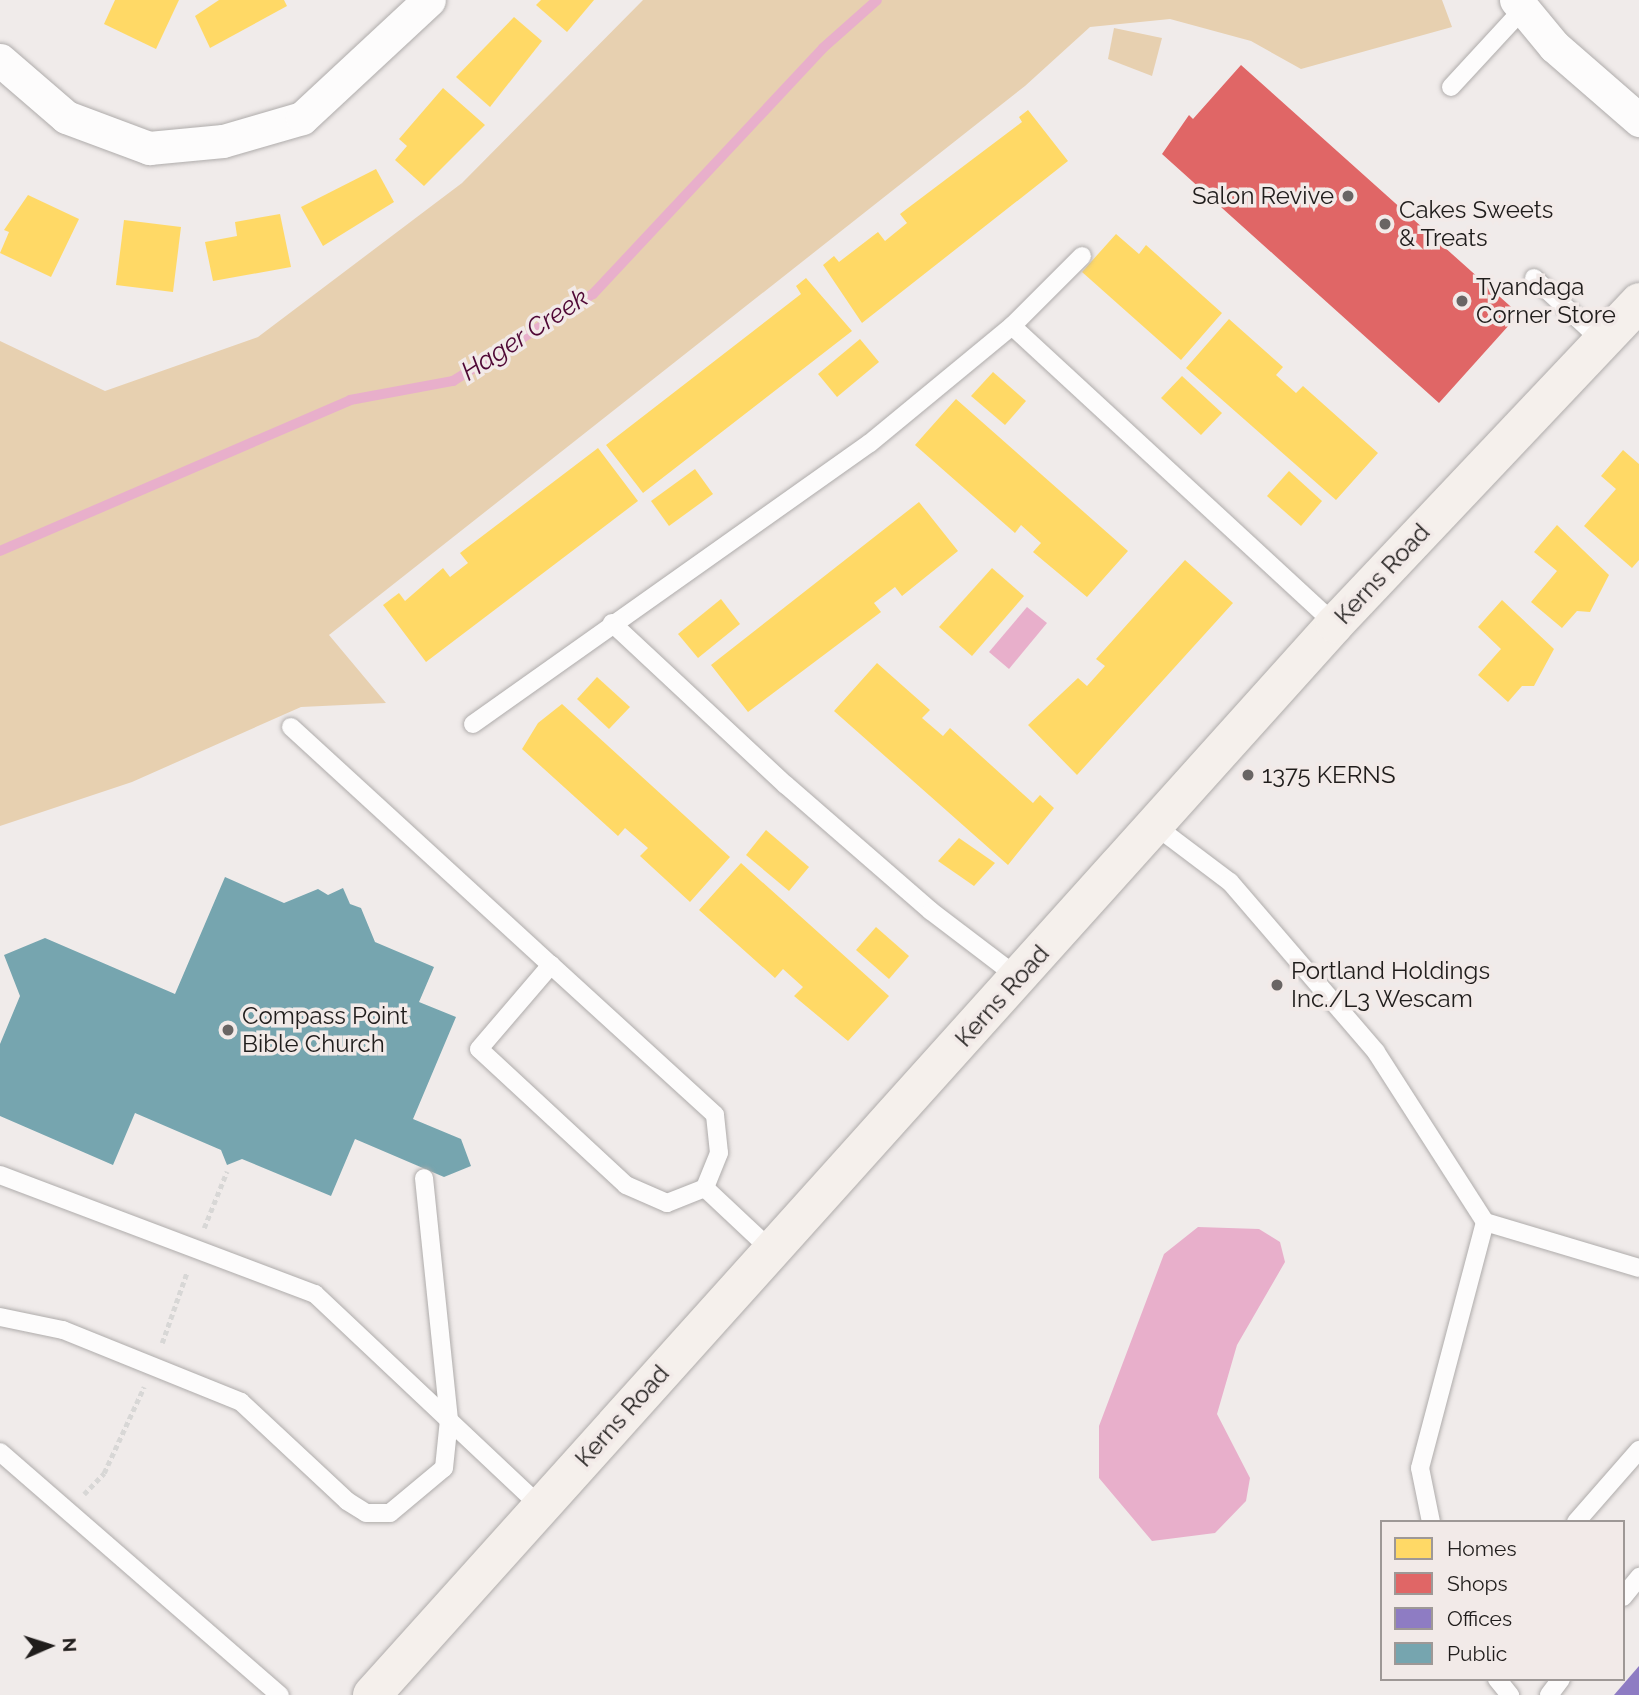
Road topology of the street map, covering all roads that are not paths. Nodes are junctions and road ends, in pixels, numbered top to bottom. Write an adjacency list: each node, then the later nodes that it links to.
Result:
1 (429, 0): 3 (street)
2 (1519, 4): 4 (lane); 5 (street)
3 (0, 60)
4 (1451, 87)
5 (1639, 120)
6 (1082, 256): 9 (lane)
7 (1534, 278): 10 (lane)
8 (1639, 302): 10 (street, Kerns Road)
9 (1012, 326): 11 (lane); 12 (lane)
10 (1602, 341): 12 (street, Kerns Road)
11 (612, 623): 13 (lane); 17 (lane)
12 (1335, 624): 15 (street, Kerns Road)
13 (473, 724)
14 (291, 727): 16 (lane)
15 (1153, 824): 17 (street, Kerns Road); 21 (lane)
16 (551, 965): 20 (lane); 20 (lane)
17 (1019, 978): 22 (street, Kerns Road)
18 (0, 1175): 25 (lane)
19 (424, 1178): 25 (lane)
20 (705, 1188): 22 (lane)
21 (1485, 1222): 23 (lane); 29 (lane)
22 (772, 1251): 28 (street, Kerns Road)
23 (1639, 1268)
24 (0, 1317): 25 (lane)
25 (449, 1420): 28 (lane)
26 (1639, 1450): 30 (lane)
27 (0, 1452): 34 (lane)
28 (541, 1507): 35 (street, Kerns Road)
29 (1431, 1520)
30 (1578, 1520)
31 (1639, 1577): 32 (lane)
32 (1625, 1594)
33 (1499, 1681): 36 (lane)
34 (280, 1695)
35 (373, 1695)
36 (1510, 1695)

